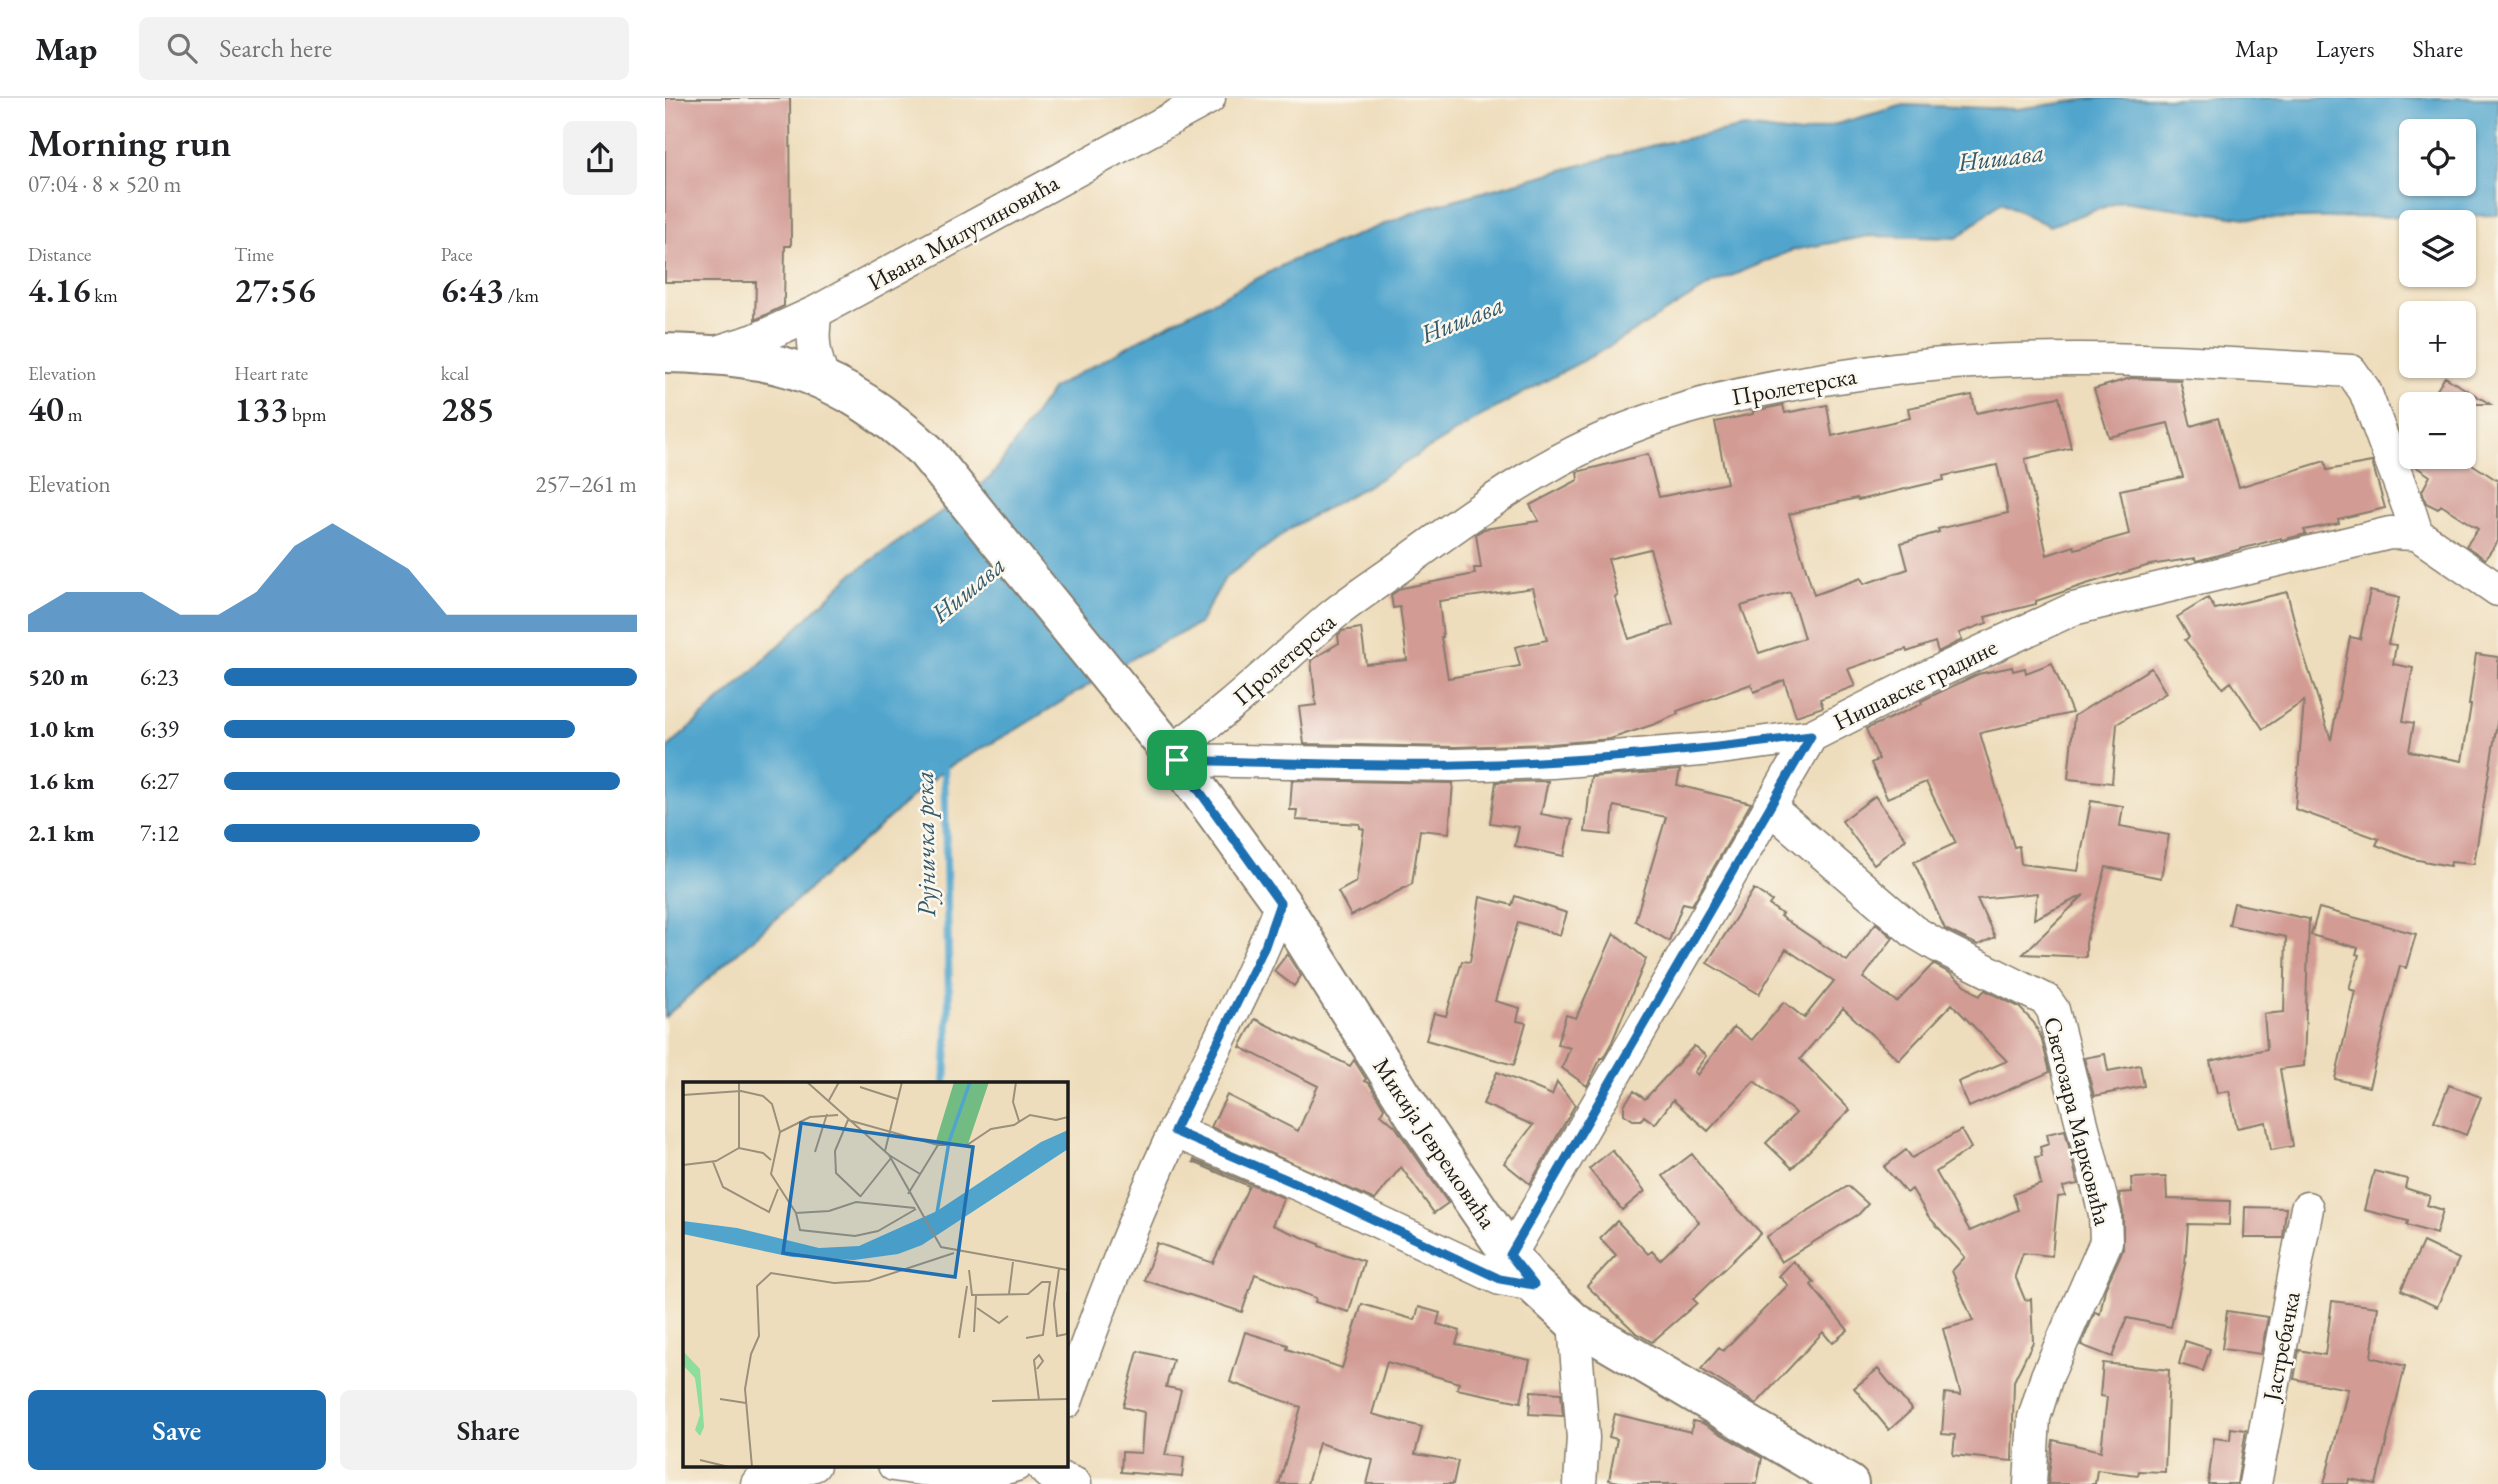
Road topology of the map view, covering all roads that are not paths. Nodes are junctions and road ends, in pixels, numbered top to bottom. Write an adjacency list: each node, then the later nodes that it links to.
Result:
1 (1209, 98): 2 (street, Ивана Милутиновића)
2 (816, 312): 4 (street, Ивана Милутиновића); 5 (street)
3 (665, 353): 4 (street, Ивана Милутиновића)
4 (710, 354): 5 (street, Ивана Милутиновића)
5 (823, 379): 8 (street, Ивана Милутиновића)
6 (2417, 534): 7 (street); 9 (street, Нишавске градине); 10 (street, Пролетерска)
7 (2498, 590)
8 (1123, 694): 10 (street, Микија Јевремовића)
9 (1811, 736): 10 (street, Нишавске градине); 11 (street)
10 (1173, 757): 12 (street, Микија Јевремовића)
11 (1769, 807): 15 (street); 27 (street, Светозара Марковића)
12 (1280, 903): 13 (street); 15 (street, Микија Јевремовића)
13 (1174, 1131): 16 (street); 18 (street)
14 (2307, 1208): 28 (street, Јастребачка)
15 (1510, 1255): 16 (street, Микија Јевремовића)
16 (1534, 1285): 17 (street, Микија Јевремовића)
17 (1574, 1322): 25 (street); 26 (street, Микија Јевремовића)
18 (1067, 1399)
19 (811, 1466): 23 (street)
20 (901, 1466): 21 (street)
21 (1011, 1466)
22 (1042, 1466): 24 (street)
23 (757, 1484)
24 (1075, 1484)
25 (1580, 1484)
26 (1849, 1484)
27 (2030, 1484)
28 (2255, 1484)

